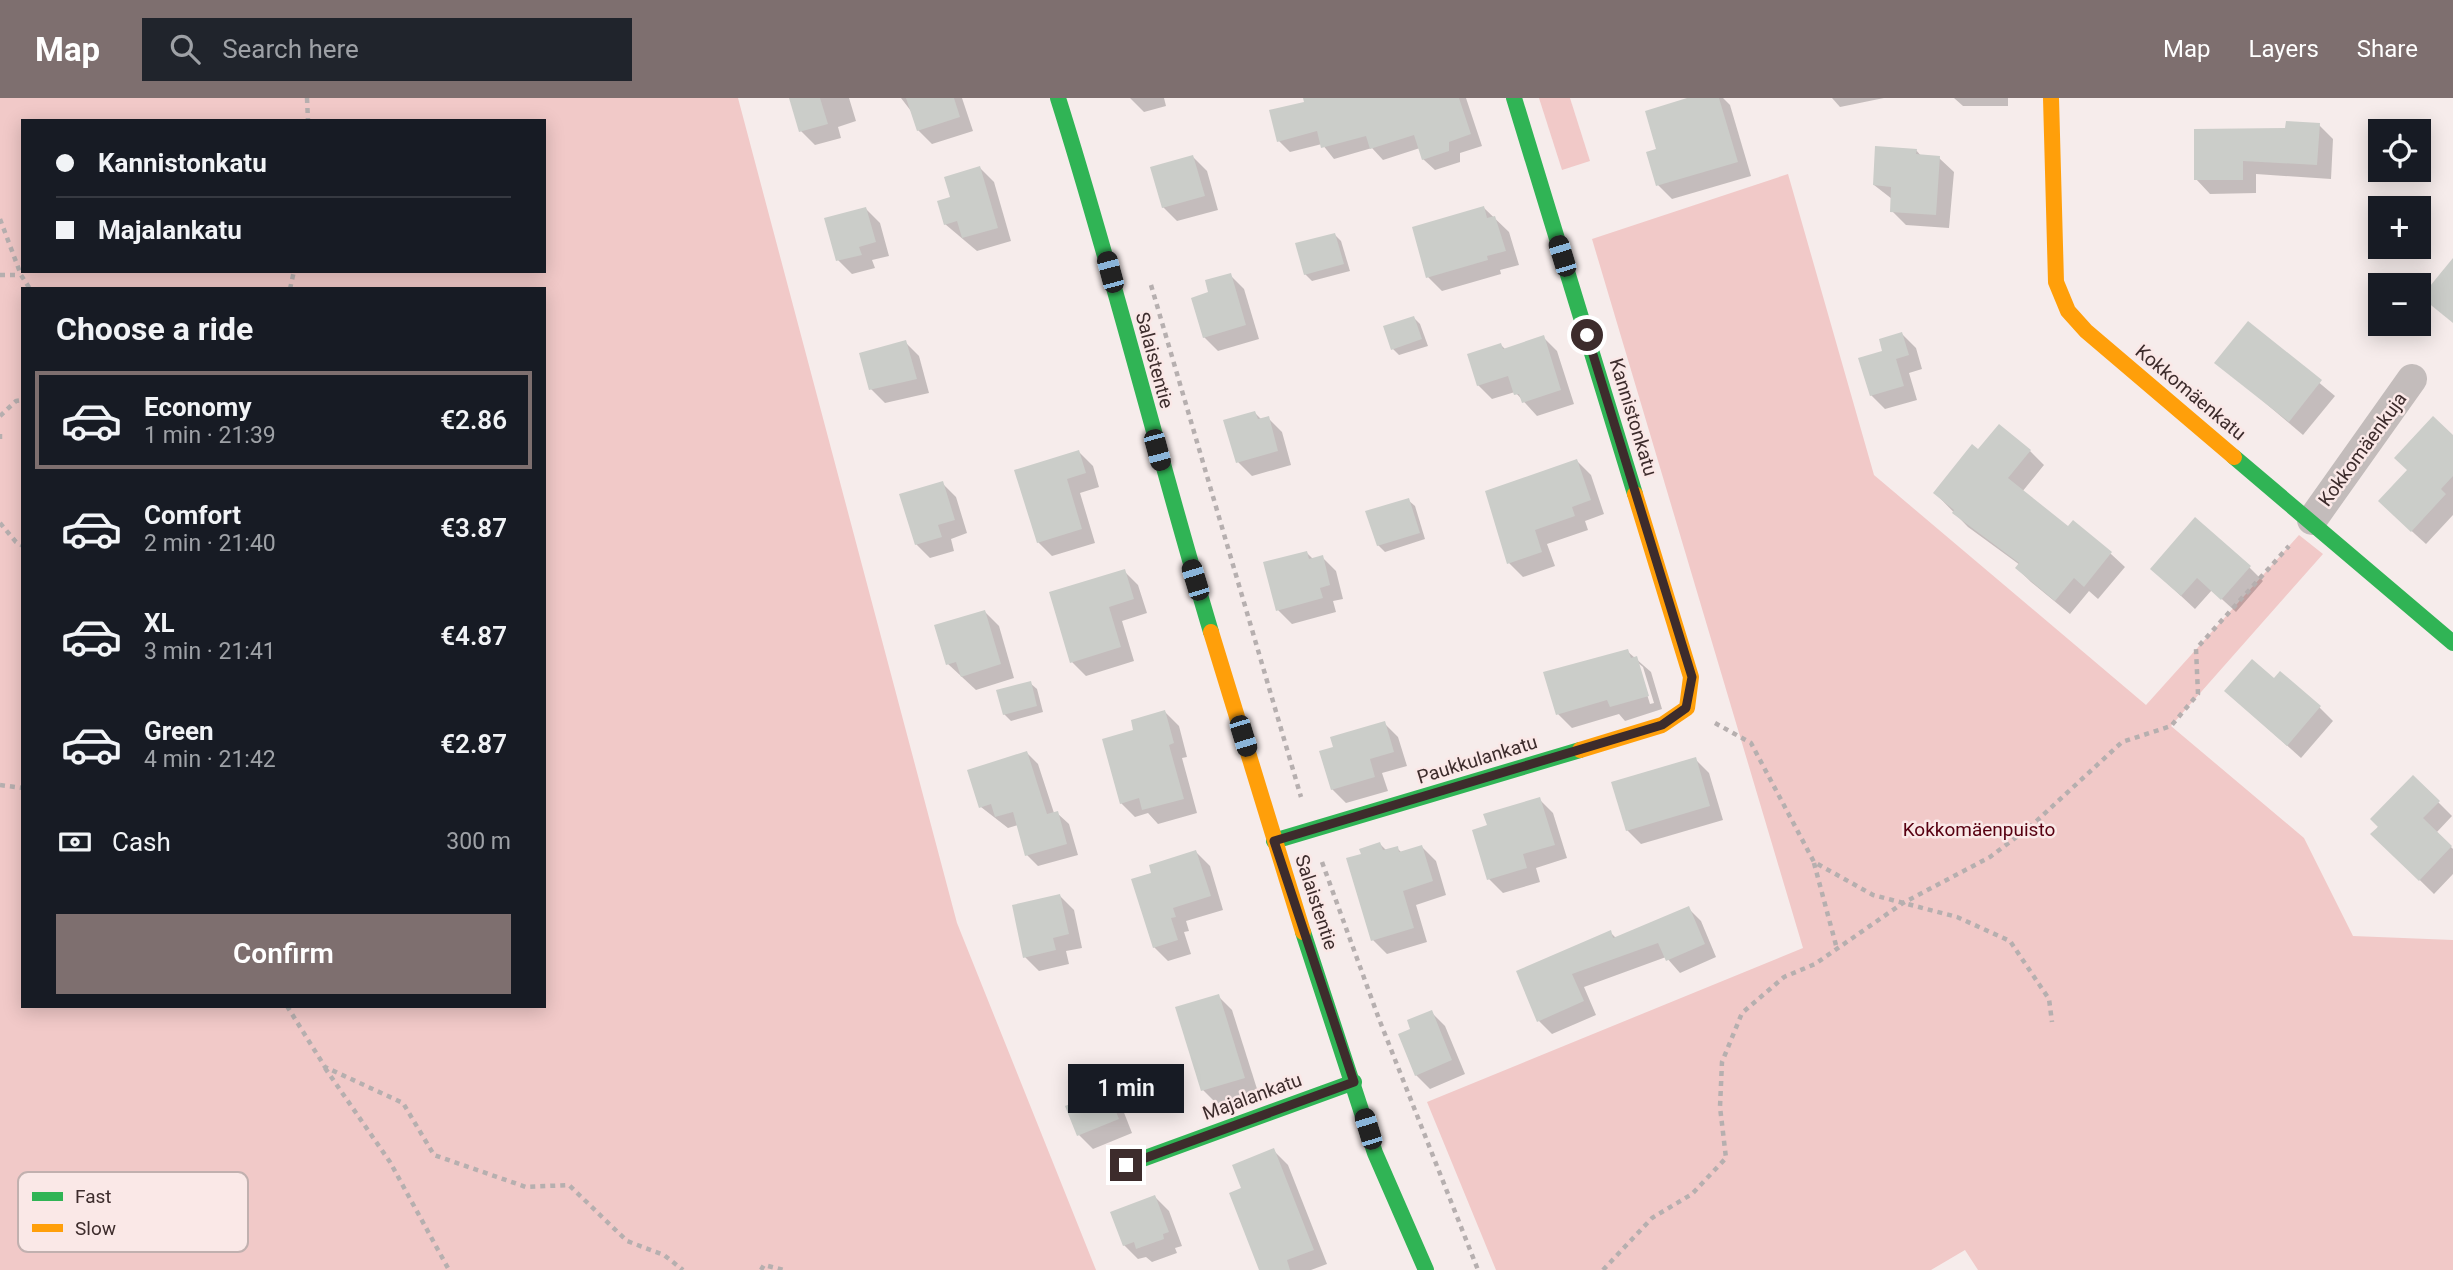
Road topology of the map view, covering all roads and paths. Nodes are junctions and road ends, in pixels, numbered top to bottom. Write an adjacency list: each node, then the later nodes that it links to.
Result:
1 (307, 98): 5 (path)
2 (1058, 98): 24 (street, Salaistentie)
3 (1514, 98): 20 (street, Kannistonkatu)
4 (2051, 98): 16 (street, Kokkomäenkatu)
5 (308, 119)
6 (0, 219): 8 (path)
7 (0, 275): 8 (path)
8 (21, 275): 10 (path)
9 (1151, 284): 23 (path)
10 (29, 287)
11 (2412, 379): 16 (street, Kokkomäenkuja)
12 (21, 400): 13 (path)
13 (0, 416)
14 (0, 434): 15 (path)
15 (0, 443)
16 (2312, 520): 19 (street, Kokkomäenkatu); 26 (path)
17 (0, 523): 18 (path)
18 (21, 544)
19 (2453, 643)
20 (1686, 708): 23 (street, Paukkulankatu); 25 (path)
21 (0, 785): 22 (path)
22 (21, 788)
23 (1311, 830): 24 (street, Paukkulankatu); 38 (path)
24 (1274, 841): 31 (street, Salaistentie)
25 (1814, 862): 26 (path); 27 (path)
26 (1903, 903): 27 (path); 29 (path)
27 (1837, 950): 39 (path)
28 (288, 1008): 30 (path)
29 (2052, 1022)
30 (325, 1067): 33 (path); 34 (path)
31 (1354, 1082): 32 (street, Majalankatu); 37 (street, Salaistentie)
32 (1126, 1165)
33 (449, 1270)
34 (683, 1270)
35 (761, 1270): 36 (path)
36 (784, 1270)
37 (1426, 1270)
38 (1478, 1270)
39 (1603, 1270)

